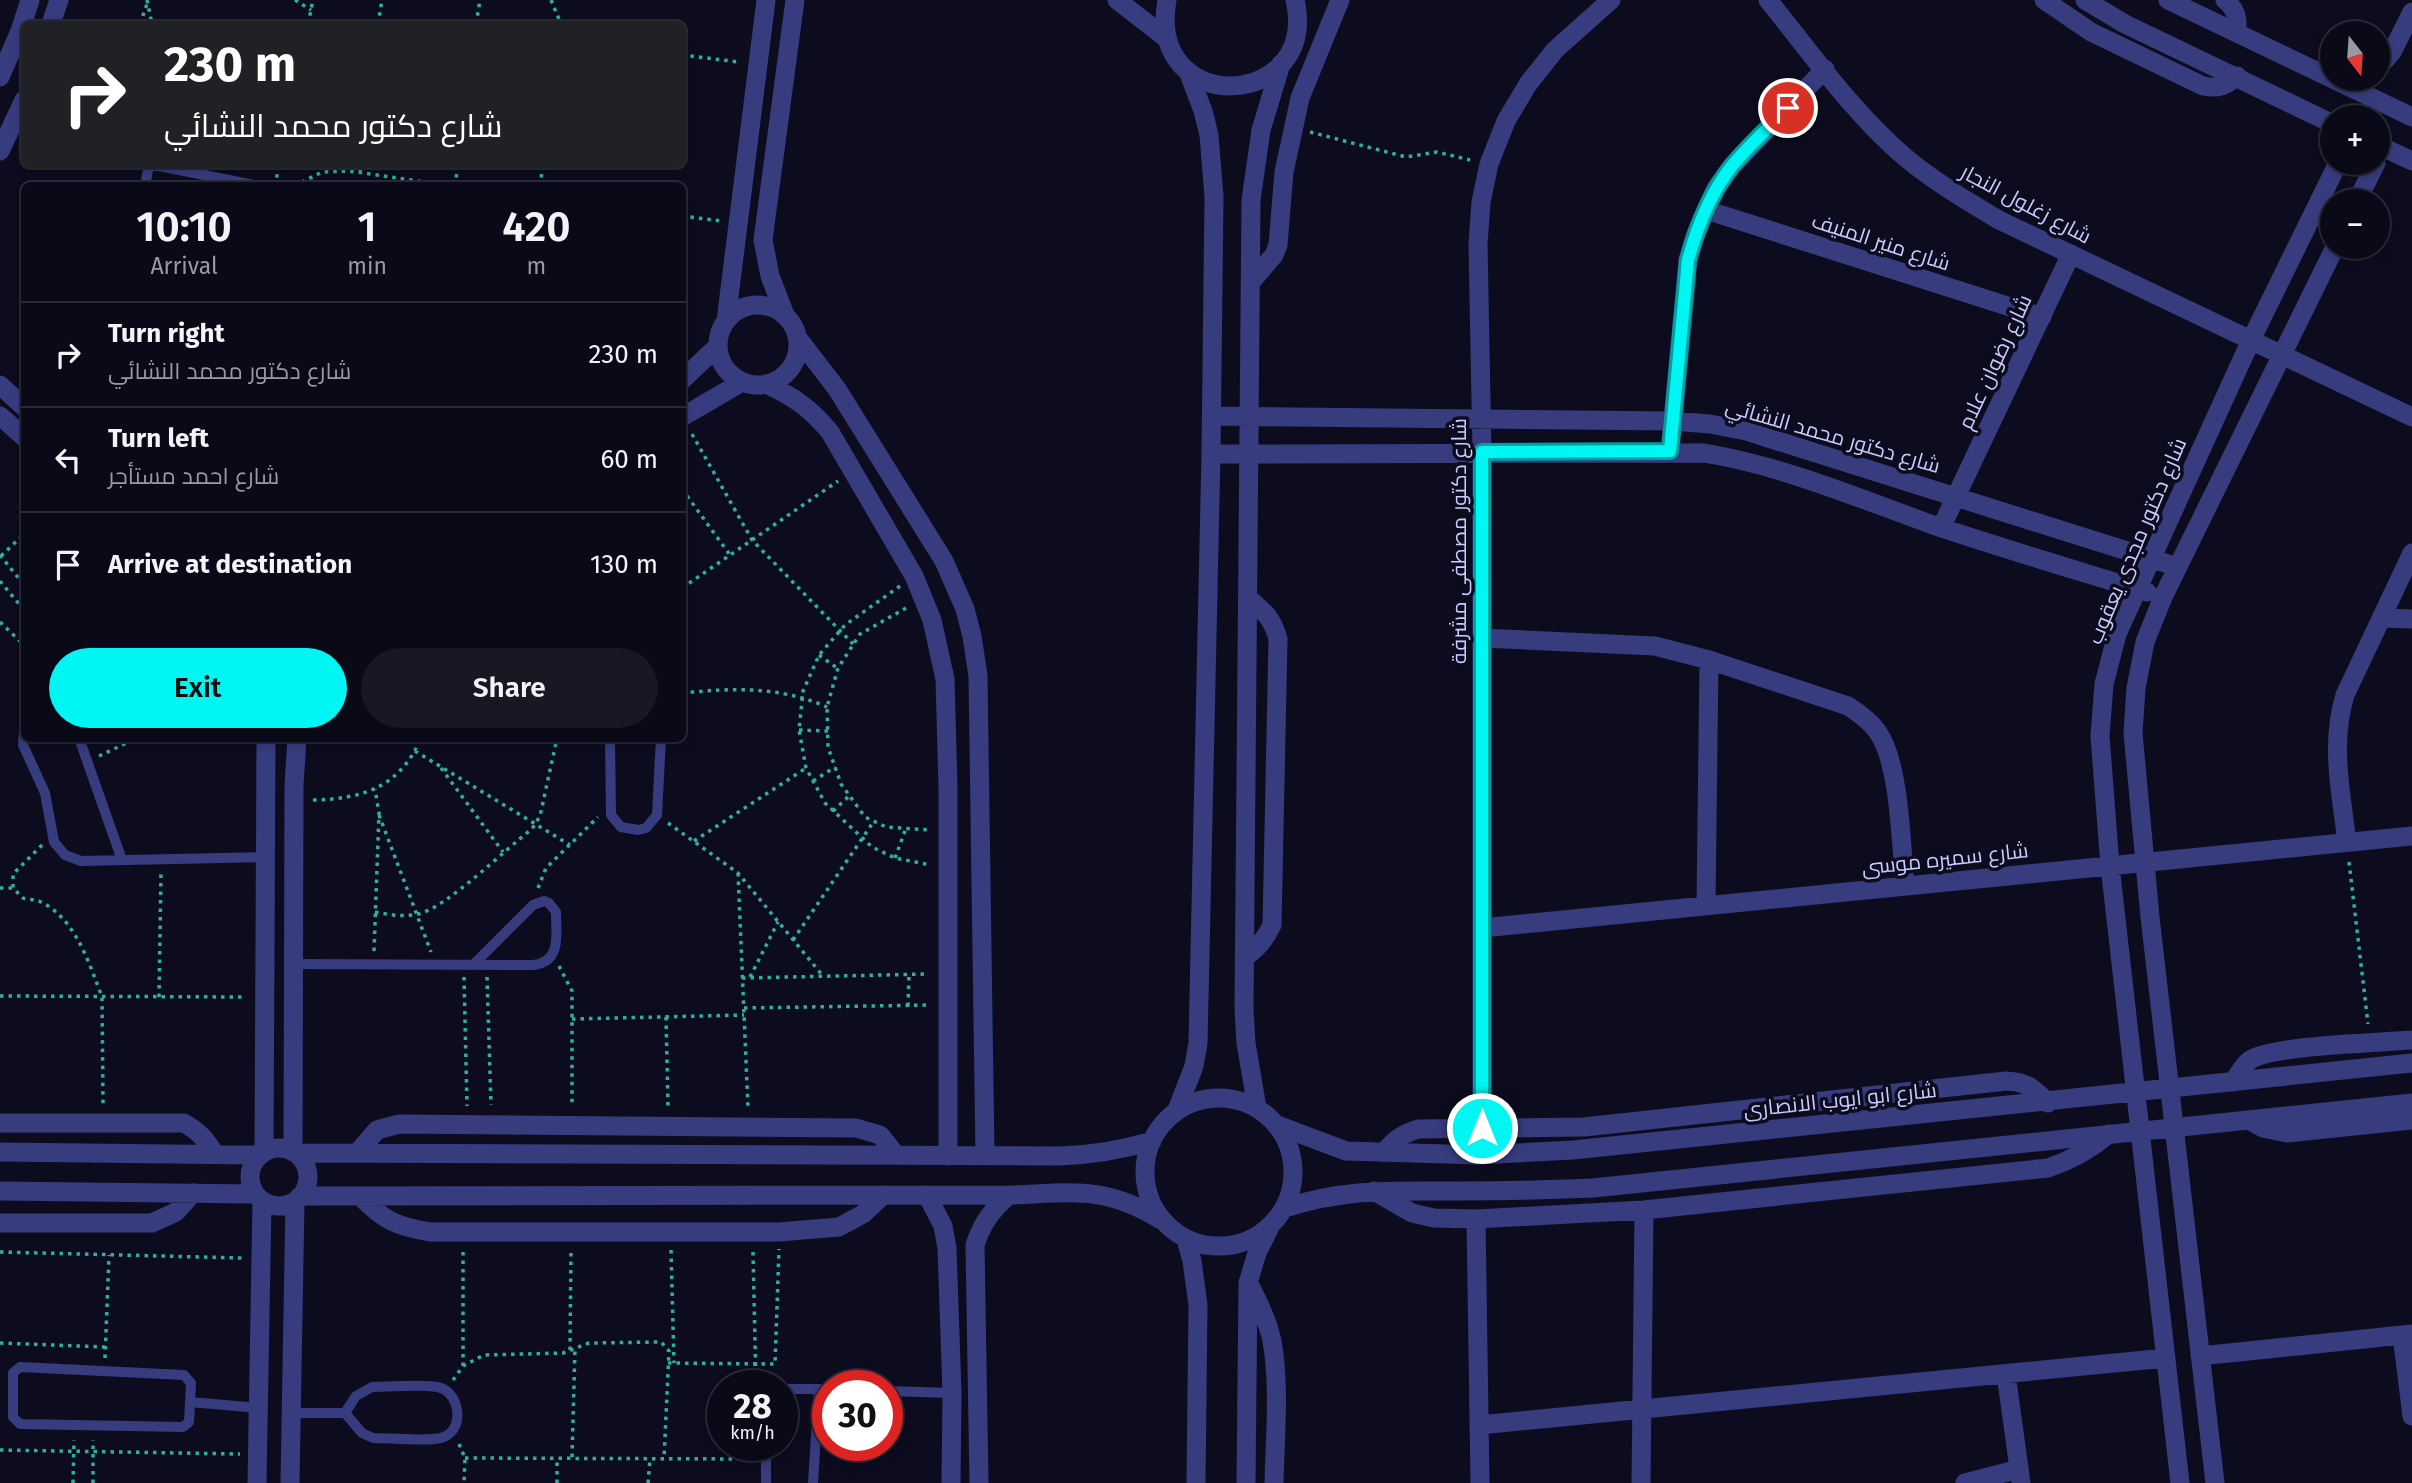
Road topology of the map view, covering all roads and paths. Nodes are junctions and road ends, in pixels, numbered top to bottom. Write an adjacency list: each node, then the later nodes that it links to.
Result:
1 (30, 0): 24 (street)
2 (60, 0): 25 (street)
3 (295, 0): 22 (path)
4 (313, 0): 22 (path)
5 (382, 0): 29 (path)
6 (480, 0): 30 (path)
7 (551, 0): 31 (path)
8 (766, 0): 39 (street)
9 (795, 0): 67 (street)
10 (1116, 0): 35 (street)
11 (1167, 0): 35 (street)
12 (1295, 0): 33 (street)
13 (1311, 0): 33 (street)
14 (1340, 0): 49 (street)
15 (1611, 0): 53 (street, شارع دكتور مصطفى مشرفة)
16 (1768, 0): 41 (street, شارع زغلول النجار)
17 (2043, 0): 43 (street)
18 (2085, 0): 43 (street)
19 (2168, 0): 34 (street)
20 (2225, 0): 34 (street)
21 (147, 1): 26 (path); 27 (path)
22 (311, 10): 28 (path)
23 (2412, 12): 36 (street)
24 (23, 21)
25 (52, 21)
26 (141, 21)
27 (151, 21)
28 (309, 21)
29 (379, 21)
30 (476, 21)
31 (560, 21)
32 (21, 26): 44 (street)
33 (1297, 29): 38 (street)
34 (2236, 32): 40 (street)
35 (1166, 38): 42 (street)
36 (2390, 54)
37 (686, 56): 39 (path)
38 (1281, 64): 42 (street); 66 (street)
39 (757, 65): 63 (street)
40 (2320, 68)
41 (1825, 69): 61 (street); 64 (street, شارع زغلول النجار)
42 (1188, 72): 80 (street)
43 (2237, 76): 48 (street)
44 (0, 77)
45 (2368, 91): 47 (street)
46 (21, 106): 50 (street)
47 (2412, 117)
48 (2320, 118)
49 (1293, 128): 53 (path); 66 (street)
50 (0, 150)
51 (2390, 156): 52 (street)
52 (2412, 161)
53 (1489, 164): 83 (street, شارع دكتور مصطفى مشرفة)
54 (165, 168): 58 (lane)
55 (360, 168): 56 (path)
56 (360, 172): 59 (path); 60 (path)
57 (2332, 175): 71 (street, شارع دكتور مجدى يعقوب)
58 (238, 182)
59 (302, 182)
60 (427, 182)
61 (1706, 210): 68 (street, شارع منير المنيف); 84 (street)
62 (686, 217): 63 (path)
63 (737, 223): 69 (street)
64 (2071, 254): 68 (street, شارع رضوان علام); 71 (street, شارع زغلول النجار)
65 (2329, 259): 73 (street)
66 (1250, 283): 82 (street)
67 (785, 315): 69 (street); 70 (street)
68 (2042, 317): 93 (street, شارع رضوان علام)
69 (726, 321): 72 (street)
70 (797, 337): 76 (street); 232 (street)
71 (2251, 340): 73 (street, شارع زغلول النجار); 100 (street, شارع دكتور مجدى يعقوب)
72 (718, 346): 74 (street); 75 (street)
73 (2282, 355): 81 (street, شارع زغلول النجار); 101 (street)
74 (686, 376)
75 (742, 382): 76 (street); 85 (street)
76 (766, 384): 91 (street)
77 (0, 385): 78 (street)
78 (21, 404)
79 (0, 416): 86 (street)
80 (1212, 416): 82 (street, شارع دكتور محمد النشائي); 89 (street)
81 (2412, 417)
82 (1249, 418): 83 (street, شارع دكتور محمد النشائي); 90 (street)
83 (1481, 418): 84 (street, شارع دكتور محمد النشائي); 88 (street, شارع دكتور مصطفى مشرفة)
84 (1673, 421): 87 (street); 93 (street, شارع دكتور محمد النشائي)
85 (686, 423): 96 (path)
86 (21, 434)
87 (1670, 451): 88 (street); 94 (street)
88 (1482, 452): 90 (street); 115 (street, شارع دكتور مصطفى مشرفة)
89 (1211, 454): 90 (street); 208 (street)
90 (1249, 454): 109 (street)
91 (854, 470): 96 (path); 102 (street)
92 (686, 494): 99 (path)
93 (1956, 496): 94 (street, شارع رضوان علام); 100 (street, شارع دكتور محمد النشائي)
94 (1941, 528): 106 (street)
95 (21, 537): 98 (path)
96 (752, 540): 99 (path); 114 (path)
97 (2412, 553): 111 (street)
98 (0, 555): 104 (path)
99 (730, 555): 105 (path)
100 (2152, 558): 101 (street, شارع دكتور محمد النشائي); 106 (street, شارع دكتور مجدى يعقوب)
101 (2178, 567): 108 (street)
102 (914, 576): 107 (street); 114 (path)
103 (0, 581): 110 (path)
104 (21, 581)
105 (686, 585)
106 (2137, 589): 108 (street); 164 (street, شارع دكتور مجدى يعقوب)
107 (924, 597): 117 (path); 151 (street)
108 (2163, 597): 163 (street)
109 (1248, 598): 178 (street); 178 (street)
110 (21, 606)
111 (2382, 618): 112 (street); 156 (street)
112 (2412, 619)
113 (0, 622): 116 (path)
114 (840, 630): 117 (path); 118 (path)
115 (1482, 638): 119 (street); 175 (street, شارع دكتور مصطفى مشرفة)
116 (21, 642)
117 (853, 644): 120 (path)
118 (819, 655): 120 (path); 122 (path)
119 (1709, 660): 167 (street); 171 (street)
120 (838, 668): 123 (path)
121 (686, 693): 122 (path)
122 (803, 696): 123 (path); 124 (path)
123 (827, 707): 125 (path)
124 (799, 730): 125 (path); 139 (path)
125 (828, 731): 138 (path)
126 (23, 742): 152 (lane)
127 (80, 742): 136 (lane)
128 (130, 742): 136 (path)
129 (266, 742): 159 (street)
130 (297, 742): 143 (street)
131 (419, 742): 135 (path)
132 (556, 742): 149 (path)
133 (610, 742): 144 (lane)
134 (662, 742): 147 (lane)
135 (415, 751): 137 (path); 141 (path)
136 (88, 762): 162 (lane)
137 (440, 766): 149 (path); 158 (path)
138 (835, 766): 140 (path); 142 (path)
139 (806, 768): 140 (path); 155 (path)
140 (813, 781): 145 (path)
141 (375, 789): 143 (path); 146 (path)
142 (849, 796): 145 (path); 148 (path)
143 (294, 801): 179 (street)
144 (609, 806): 147 (lane); 157 (path)
145 (832, 811): 154 (path)
146 (379, 813): 172 (path); 173 (path)
147 (657, 815): 155 (path)
148 (874, 821): 150 (path); 154 (path)
149 (535, 824): 157 (path); 158 (path)
150 (906, 828): 151 (path); 160 (path)
151 (947, 831): 165 (street)
152 (53, 833): 162 (lane); 169 (path)
153 (2412, 836): 156 (street, شارع سميره موسى)
154 (862, 839): 160 (path); 176 (path)
155 (694, 841): 166 (path)
156 (2347, 842): 163 (street, شارع سميره موسى); 200 (path)
157 (570, 845): 170 (path)
158 (503, 852): 173 (path)
159 (266, 857): 161 (lane); 192 (street)
160 (895, 858): 165 (path)
161 (161, 859): 162 (lane); 191 (path)
162 (122, 860)
163 (2144, 862): 164 (street, شارع سميره موسى); 203 (street)
164 (2110, 866): 167 (street, شارع سميره موسى); 204 (street, شارع دكتور مجدى يعقوب)
165 (948, 867): 185 (street)
166 (738, 873): 174 (path); 188 (path)
167 (1905, 886): 171 (street, شارع سميره موسى)
168 (0, 888): 169 (path)
169 (13, 888): 190 (path)
170 (538, 902): 177 (lane); 182 (lane)
171 (1706, 905): 175 (street, شارع سميره موسى)
172 (375, 912): 173 (path); 180 (path)
173 (416, 914): 181 (path)
174 (778, 922): 176 (path); 187 (path)
175 (1482, 928): 219 (street, شارع دكتور مصطفى مشرفة)
176 (793, 940): 186 (path)
177 (552, 956): 183 (lane); 198 (path)
178 (1245, 957): 207 (street)
179 (293, 964): 180 (lane); 227 (street)
180 (373, 964): 181 (lane)
181 (435, 965): 182 (lane)
182 (468, 965): 183 (lane); 213 (path)
183 (486, 965): 214 (path)
184 (909, 974): 185 (path); 186 (path); 194 (path)
185 (948, 974): 193 (street)
186 (823, 976): 187 (path)
187 (750, 977): 188 (path)
188 (742, 978): 195 (path)
189 (0, 996): 190 (path)
190 (102, 997): 191 (path); 212 (path)
191 (159, 997): 192 (path)
192 (265, 997): 226 (street)
193 (948, 1005): 194 (path); 231 (street)
194 (908, 1006): 195 (path)
195 (744, 1008): 196 (path)
196 (744, 1015): 197 (path); 218 (path)
197 (666, 1017): 198 (path); 217 (path)
198 (572, 1018): 216 (path)
199 (2412, 1040): 200 (street)
200 (2371, 1044): 202 (street)
201 (2412, 1063): 202 (street, شارع ابو ايوب الانصارى)
202 (2233, 1082): 203 (street, شارع ابو ايوب الانصارى)
203 (2169, 1089): 204 (street, شارع ابو ايوب الانصارى); 220 (street)
204 (2136, 1093): 205 (street, شارع ابو ايوب الانصارى); 221 (street, شارع دكتور مجدى يعقوب)
205 (2048, 1102): 219 (street); 229 (street, شارع ابو ايوب الانصارى)
206 (2412, 1103): 209 (street)
207 (1257, 1108): 208 (street); 215 (street)
208 (1177, 1110): 223 (street)
209 (2250, 1120): 210 (street); 220 (street)
210 (2412, 1120)
211 (0, 1123): 212 (street)
212 (103, 1123): 225 (street)
213 (467, 1125): 214 (street); 228 (street)
214 (491, 1125): 216 (street)
215 (1277, 1125): 229 (street, شارع ابو ايوب الانصارى); 242 (street)
216 (572, 1126): 217 (street)
217 (669, 1126): 218 (street)
218 (749, 1127): 230 (street)
219 (1482, 1128): 229 (street)
220 (2174, 1128): 221 (street); 262 (street)
221 (2140, 1131): 222 (street); 263 (street, شارع دكتور مجدى يعقوب)
222 (2109, 1134): 234 (street); 243 (street)
223 (1152, 1141): 232 (street); 245 (street)
224 (0, 1152): 225 (street)
225 (214, 1153): 226 (street)
226 (263, 1153): 227 (street); 240 (street)
227 (294, 1153): 228 (street); 241 (street)
228 (358, 1153): 230 (street)
229 (1384, 1153)
230 (896, 1155): 231 (street)
231 (948, 1156): 232 (street)
232 (985, 1156)
233 (0, 1191): 235 (street)
234 (1373, 1191): 242 (street); 244 (street)
235 (193, 1193): 240 (street); 246 (street)
236 (883, 1195): 237 (street); 239 (street); 252 (street)
237 (927, 1195): 238 (street); 273 (street)
238 (1009, 1195): 245 (street); 307 (street)
239 (360, 1196): 241 (street); 248 (street)
240 (259, 1197): 241 (street); 256 (street)
241 (298, 1199): 277 (street)
242 (1284, 1208): 247 (street)
243 (1644, 1210): 244 (street); 276 (street)
244 (1476, 1219): 282 (street)
245 (1161, 1220): 253 (street)
246 (0, 1223)
247 (1272, 1225): 253 (street); 257 (street)
248 (463, 1232): 249 (street); 267 (path)
249 (571, 1232): 250 (street); 261 (path)
250 (671, 1232): 251 (street); 265 (path)
251 (753, 1232): 252 (street); 266 (path)
252 (779, 1232): 266 (path)
253 (1185, 1240): 308 (street)
254 (0, 1252): 255 (path)
255 (109, 1255): 256 (path); 260 (path)
256 (261, 1258): 275 (street)
257 (1248, 1283): 309 (street); 310 (street)
258 (2407, 1335): 262 (street); 279 (street)
259 (0, 1343): 260 (path)
260 (105, 1347): 269 (path)
261 (573, 1349): 264 (path); 267 (path); 290 (path)
262 (2200, 1356): 315 (street)
263 (2165, 1358): 270 (street); 314 (street, شارع دكتور مجدى يعقوب)
264 (668, 1363): 265 (path); 292 (path)
265 (674, 1363): 266 (path)
266 (756, 1364): 268 (path)
267 (463, 1366): 271 (path)
268 (756, 1370)
269 (104, 1371): 274 (lane); 280 (lane)
270 (2006, 1374): 276 (street); 296 (street)
271 (447, 1391): 278 (lane); 283 (lane)
272 (903, 1391): 273 (lane)
273 (952, 1393): 306 (street)
274 (190, 1402): 275 (lane); 281 (lane)
275 (258, 1408): 287 (street)
276 (1642, 1410): 282 (street); 312 (street)
277 (291, 1413): 278 (lane); 300 (street)
278 (345, 1413): 283 (lane)
279 (2412, 1416)
280 (74, 1425): 281 (lane); 285 (path)
281 (93, 1425): 286 (path)
282 (1479, 1425): 311 (street)
283 (450, 1434): 288 (path)
284 (0, 1450): 285 (path)
285 (74, 1451): 286 (path); 297 (path)
286 (93, 1452): 287 (path); 298 (path)
287 (257, 1454): 299 (street)
288 (465, 1458): 289 (path); 301 (path)
289 (557, 1458): 290 (path); 302 (path)
290 (572, 1458): 291 (path)
291 (650, 1459): 292 (path); 303 (path)
292 (664, 1459): 293 (path)
293 (707, 1459)
294 (766, 1461): 304 (lane)
295 (815, 1461): 305 (lane)
296 (2020, 1476): 313 (street)
297 (74, 1483)
298 (93, 1483)
299 (257, 1483)
300 (290, 1483)
301 (464, 1483)
302 (556, 1483)
303 (648, 1483)
304 (766, 1483)
305 (813, 1483)
306 (951, 1483)
307 (979, 1483)
308 (1196, 1483)
309 (1246, 1483)
310 (1275, 1483)
311 (1480, 1483)
312 (1641, 1483)
313 (1965, 1483)
314 (2180, 1483)
315 (2215, 1483)

